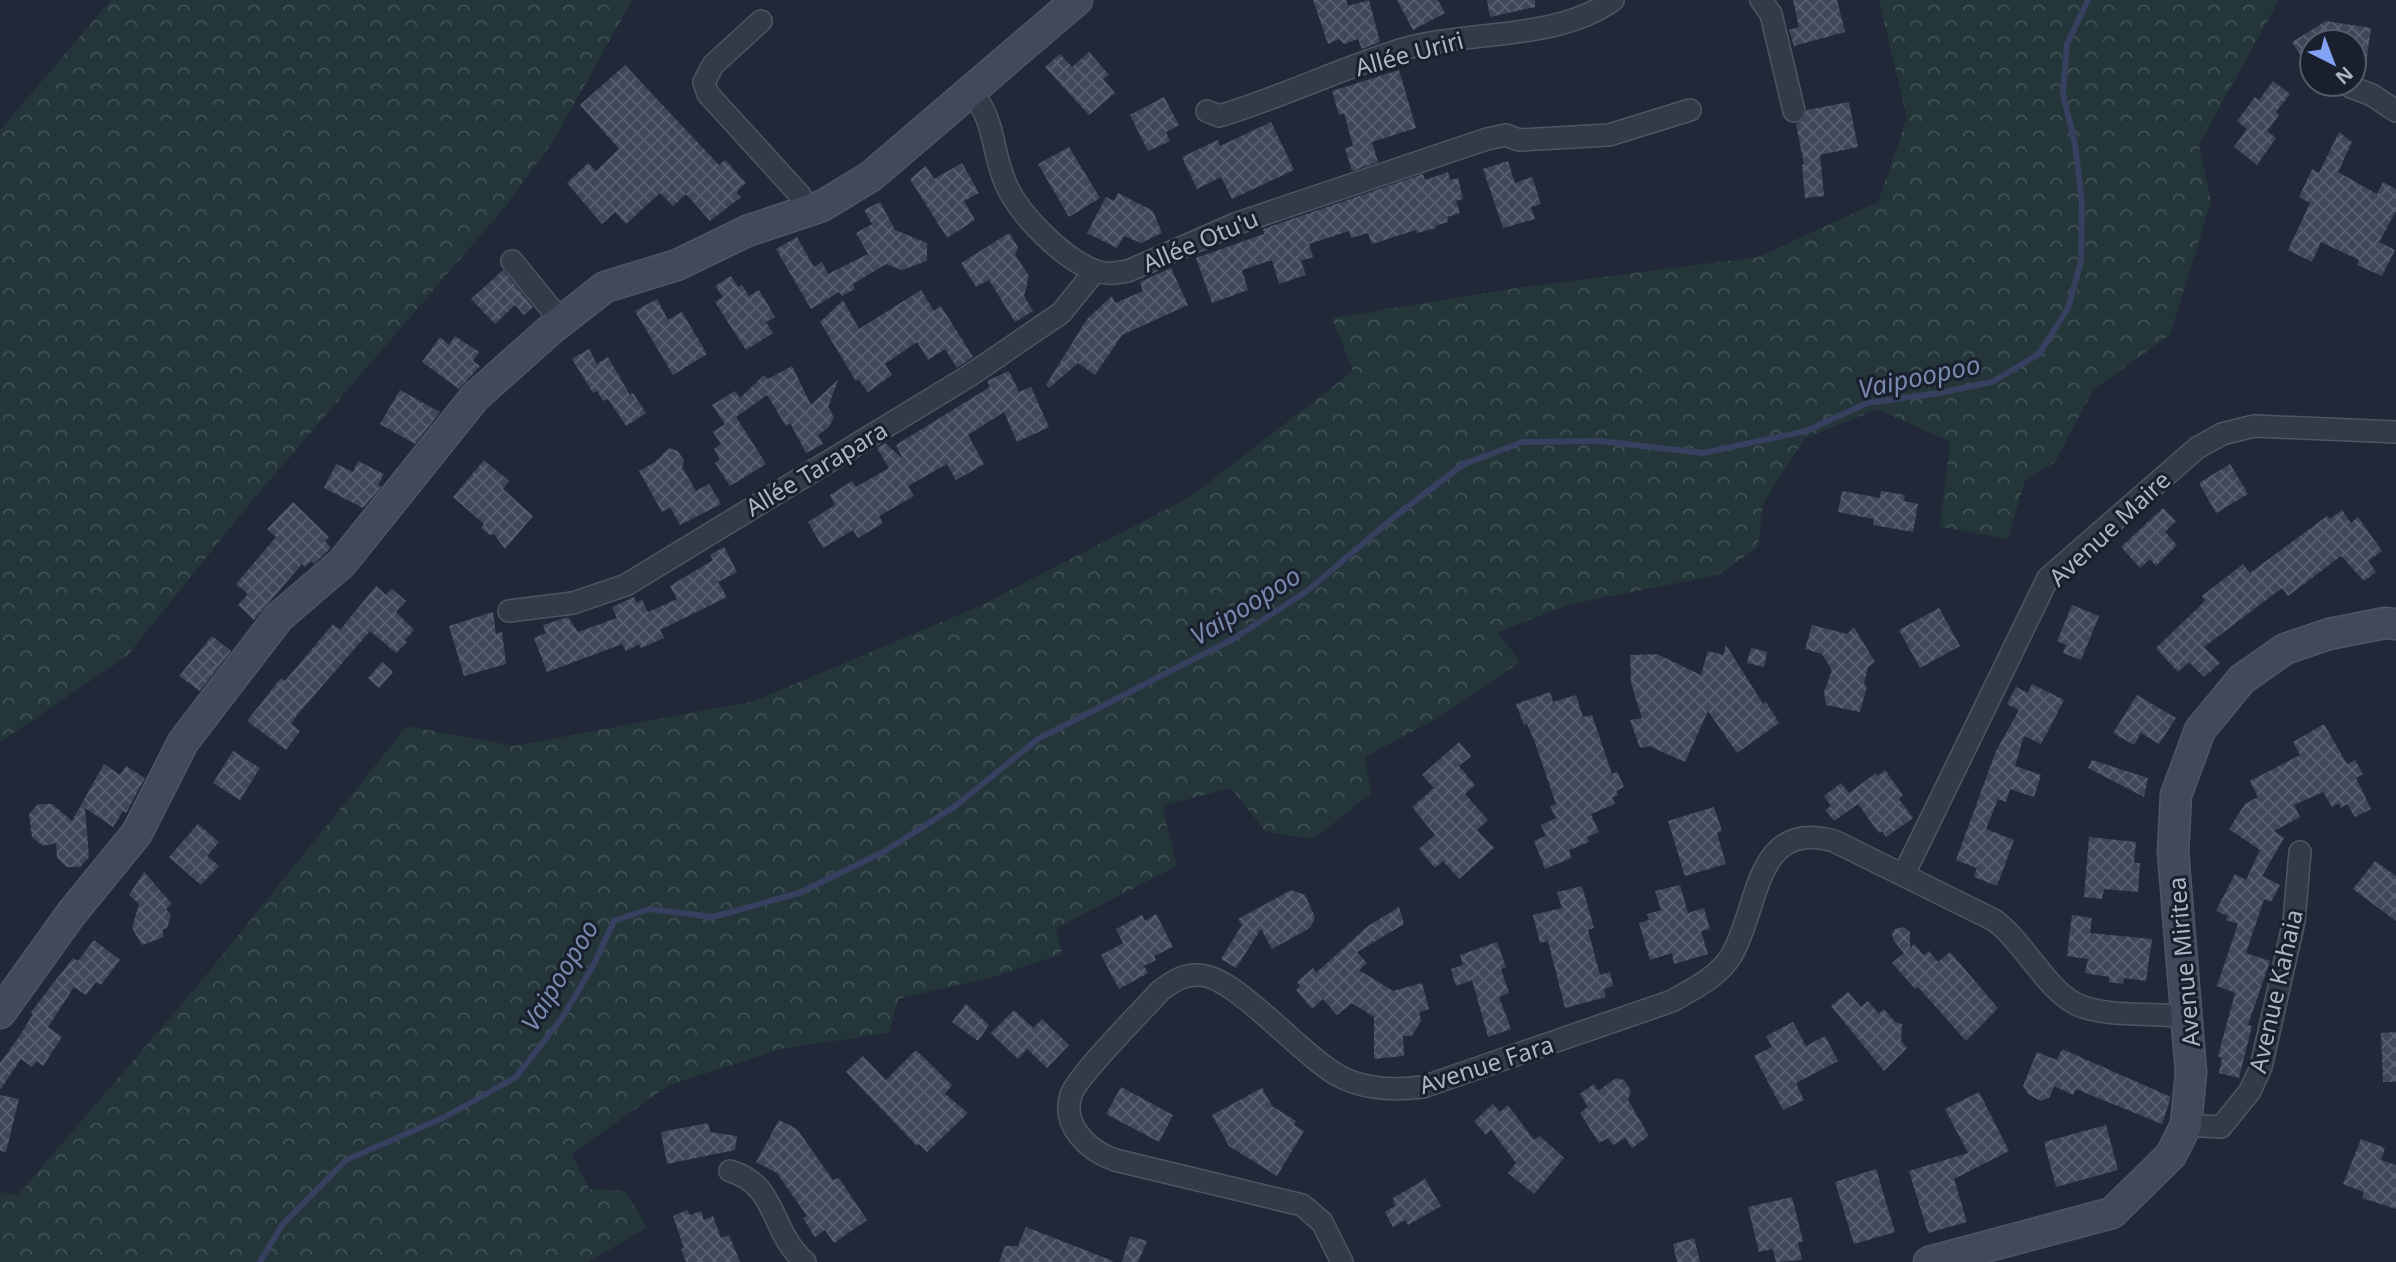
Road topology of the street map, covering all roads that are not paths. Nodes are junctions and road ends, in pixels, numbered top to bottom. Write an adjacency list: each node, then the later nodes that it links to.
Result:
1 (1613, 0): 8 (street, Allée Uriri)
2 (1761, 0): 9 (street)
3 (1068, 3): 5 (main road)
4 (761, 21): 11 (street)
5 (972, 92): 11 (main road); 13 (street)
6 (2368, 93): 10 (street)
7 (1690, 110): 13 (street, Allée Otu'u)
8 (1207, 111)
9 (1794, 111)
10 (2396, 111)
11 (808, 211): 14 (main road)
12 (512, 261): 14 (street)
13 (1095, 271): 16 (street, Allée Tarapara)
14 (561, 321): 20 (main road)
15 (2396, 432): 19 (street, Avenue Maire)
16 (509, 611)
17 (2396, 624): 21 (main road, Avenue Miritea)
18 (2300, 852): 22 (street, Avenue Kahaia)
19 (1904, 874): 21 (street, Avenue Fara); 25 (street, Avenue Fara)
20 (0, 1013)
21 (2187, 1017): 22 (main road, Avenue Miritea)
22 (2186, 1125): 26 (main road, Avenue Miritea)
23 (730, 1171): 24 (street)
24 (805, 1262)
25 (1342, 1262)
26 (1929, 1262)

